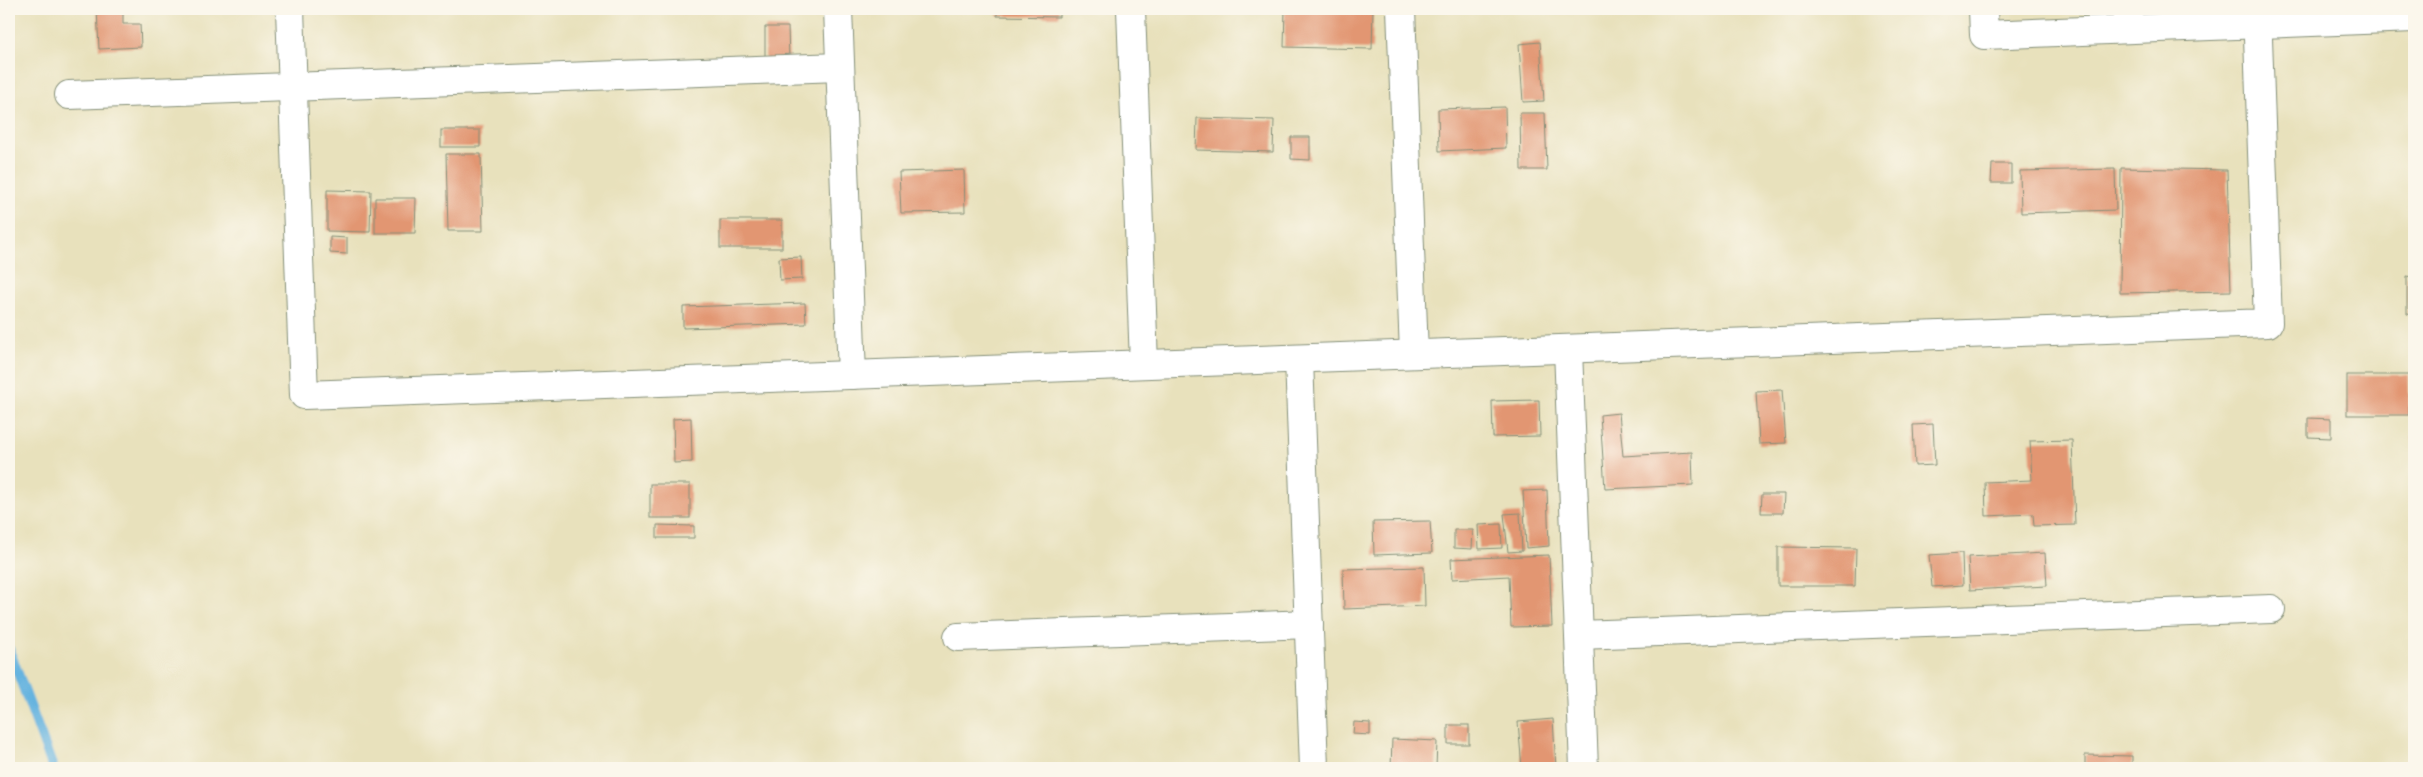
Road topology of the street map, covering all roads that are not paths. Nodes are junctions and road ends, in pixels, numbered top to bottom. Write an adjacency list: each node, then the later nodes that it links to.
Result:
1 (290, 9): 9 (street)
2 (838, 9): 8 (street)
3 (1131, 9): 14 (street)
4 (1401, 9): 12 (street)
5 (1983, 9): 6 (street)
6 (2257, 16): 7 (street); 11 (street)
7 (2414, 18)
8 (840, 67): 9 (street); 15 (street)
9 (292, 87): 10 (street); 15 (street)
10 (69, 95)
11 (1568, 349): 12 (street); 18 (street)
12 (1414, 354): 13 (street)
13 (1298, 359): 14 (street); 17 (street)
14 (1144, 364): 15 (street)
15 (852, 375)
16 (2271, 609): 18 (street)
17 (1309, 624): 19 (street); 20 (street)
18 (1579, 635): 21 (street)
19 (958, 637)
20 (1314, 768)
21 (1584, 768)

